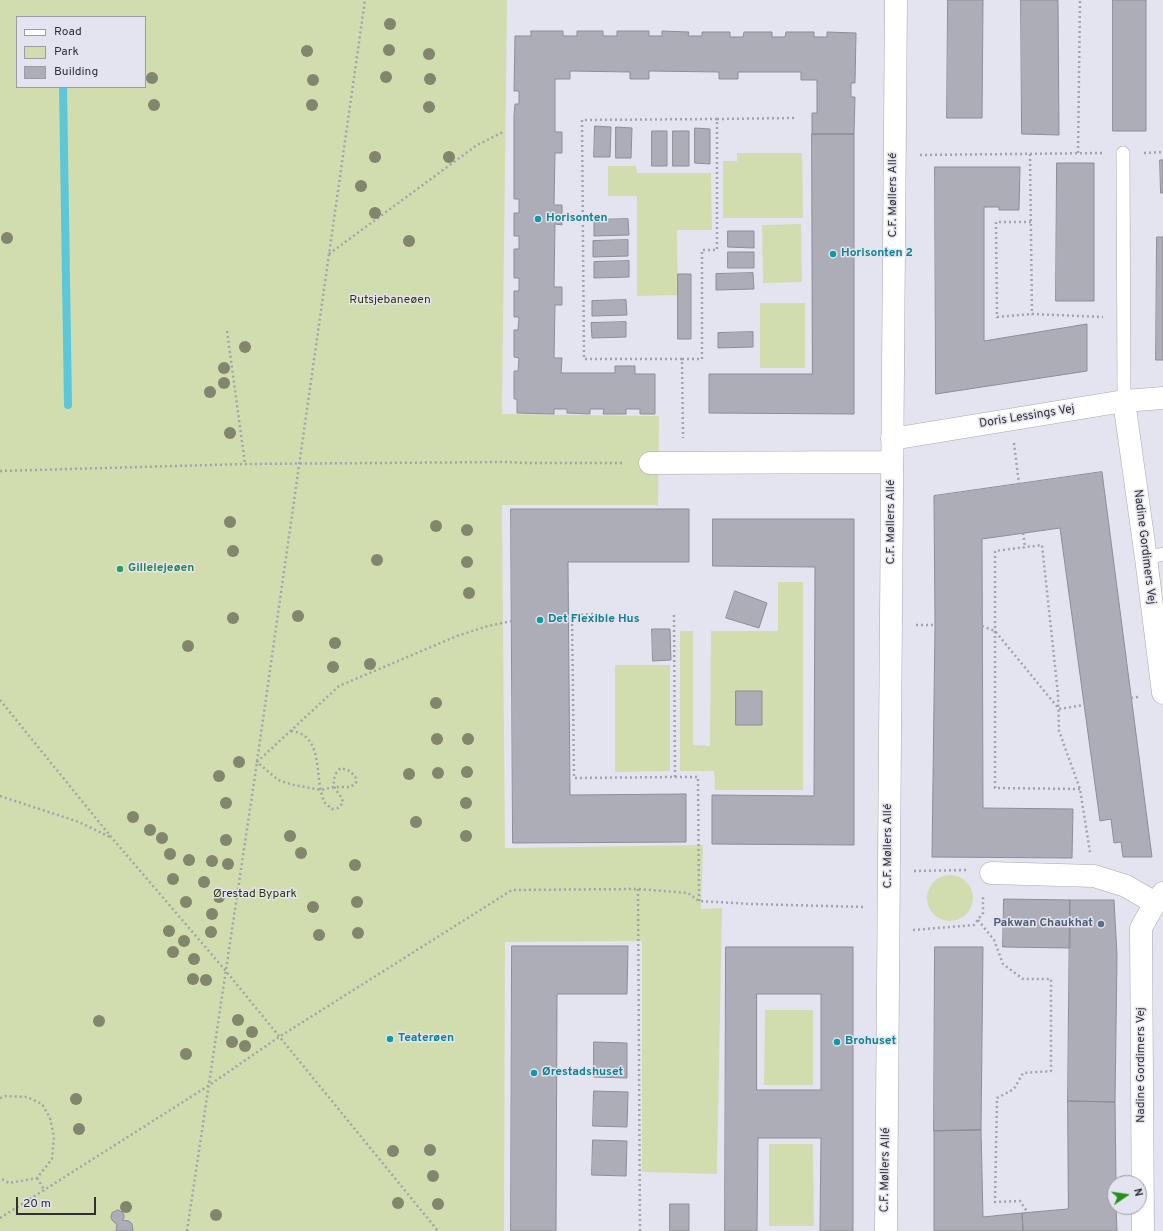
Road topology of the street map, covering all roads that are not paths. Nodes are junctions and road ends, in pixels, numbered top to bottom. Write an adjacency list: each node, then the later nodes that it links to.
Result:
1 (896, 0): 5 (street, C.F. Møllers Allé)
2 (1123, 153): 4 (lane)
3 (1163, 398): 4 (street, Doris Lessings Vej)
4 (1124, 401): 5 (street, Doris Lessings Vej); 8 (street, Nadine Gordimers Vej)
5 (892, 439): 6 (street, C.F. Møllers Allé)
6 (892, 462): 7 (street, C.F. Møllers Allé); 12 (street, C.F. Møllers Allé)
7 (650, 463)
8 (1155, 556): 9 (street, Nadine Gordimers Vej)
9 (1163, 693)
10 (987, 873): 11 (street, Nadine Gordimers Vej)
11 (1159, 898): 13 (street, Nadine Gordimers Vej)
12 (886, 1231)
13 (1143, 1231)

